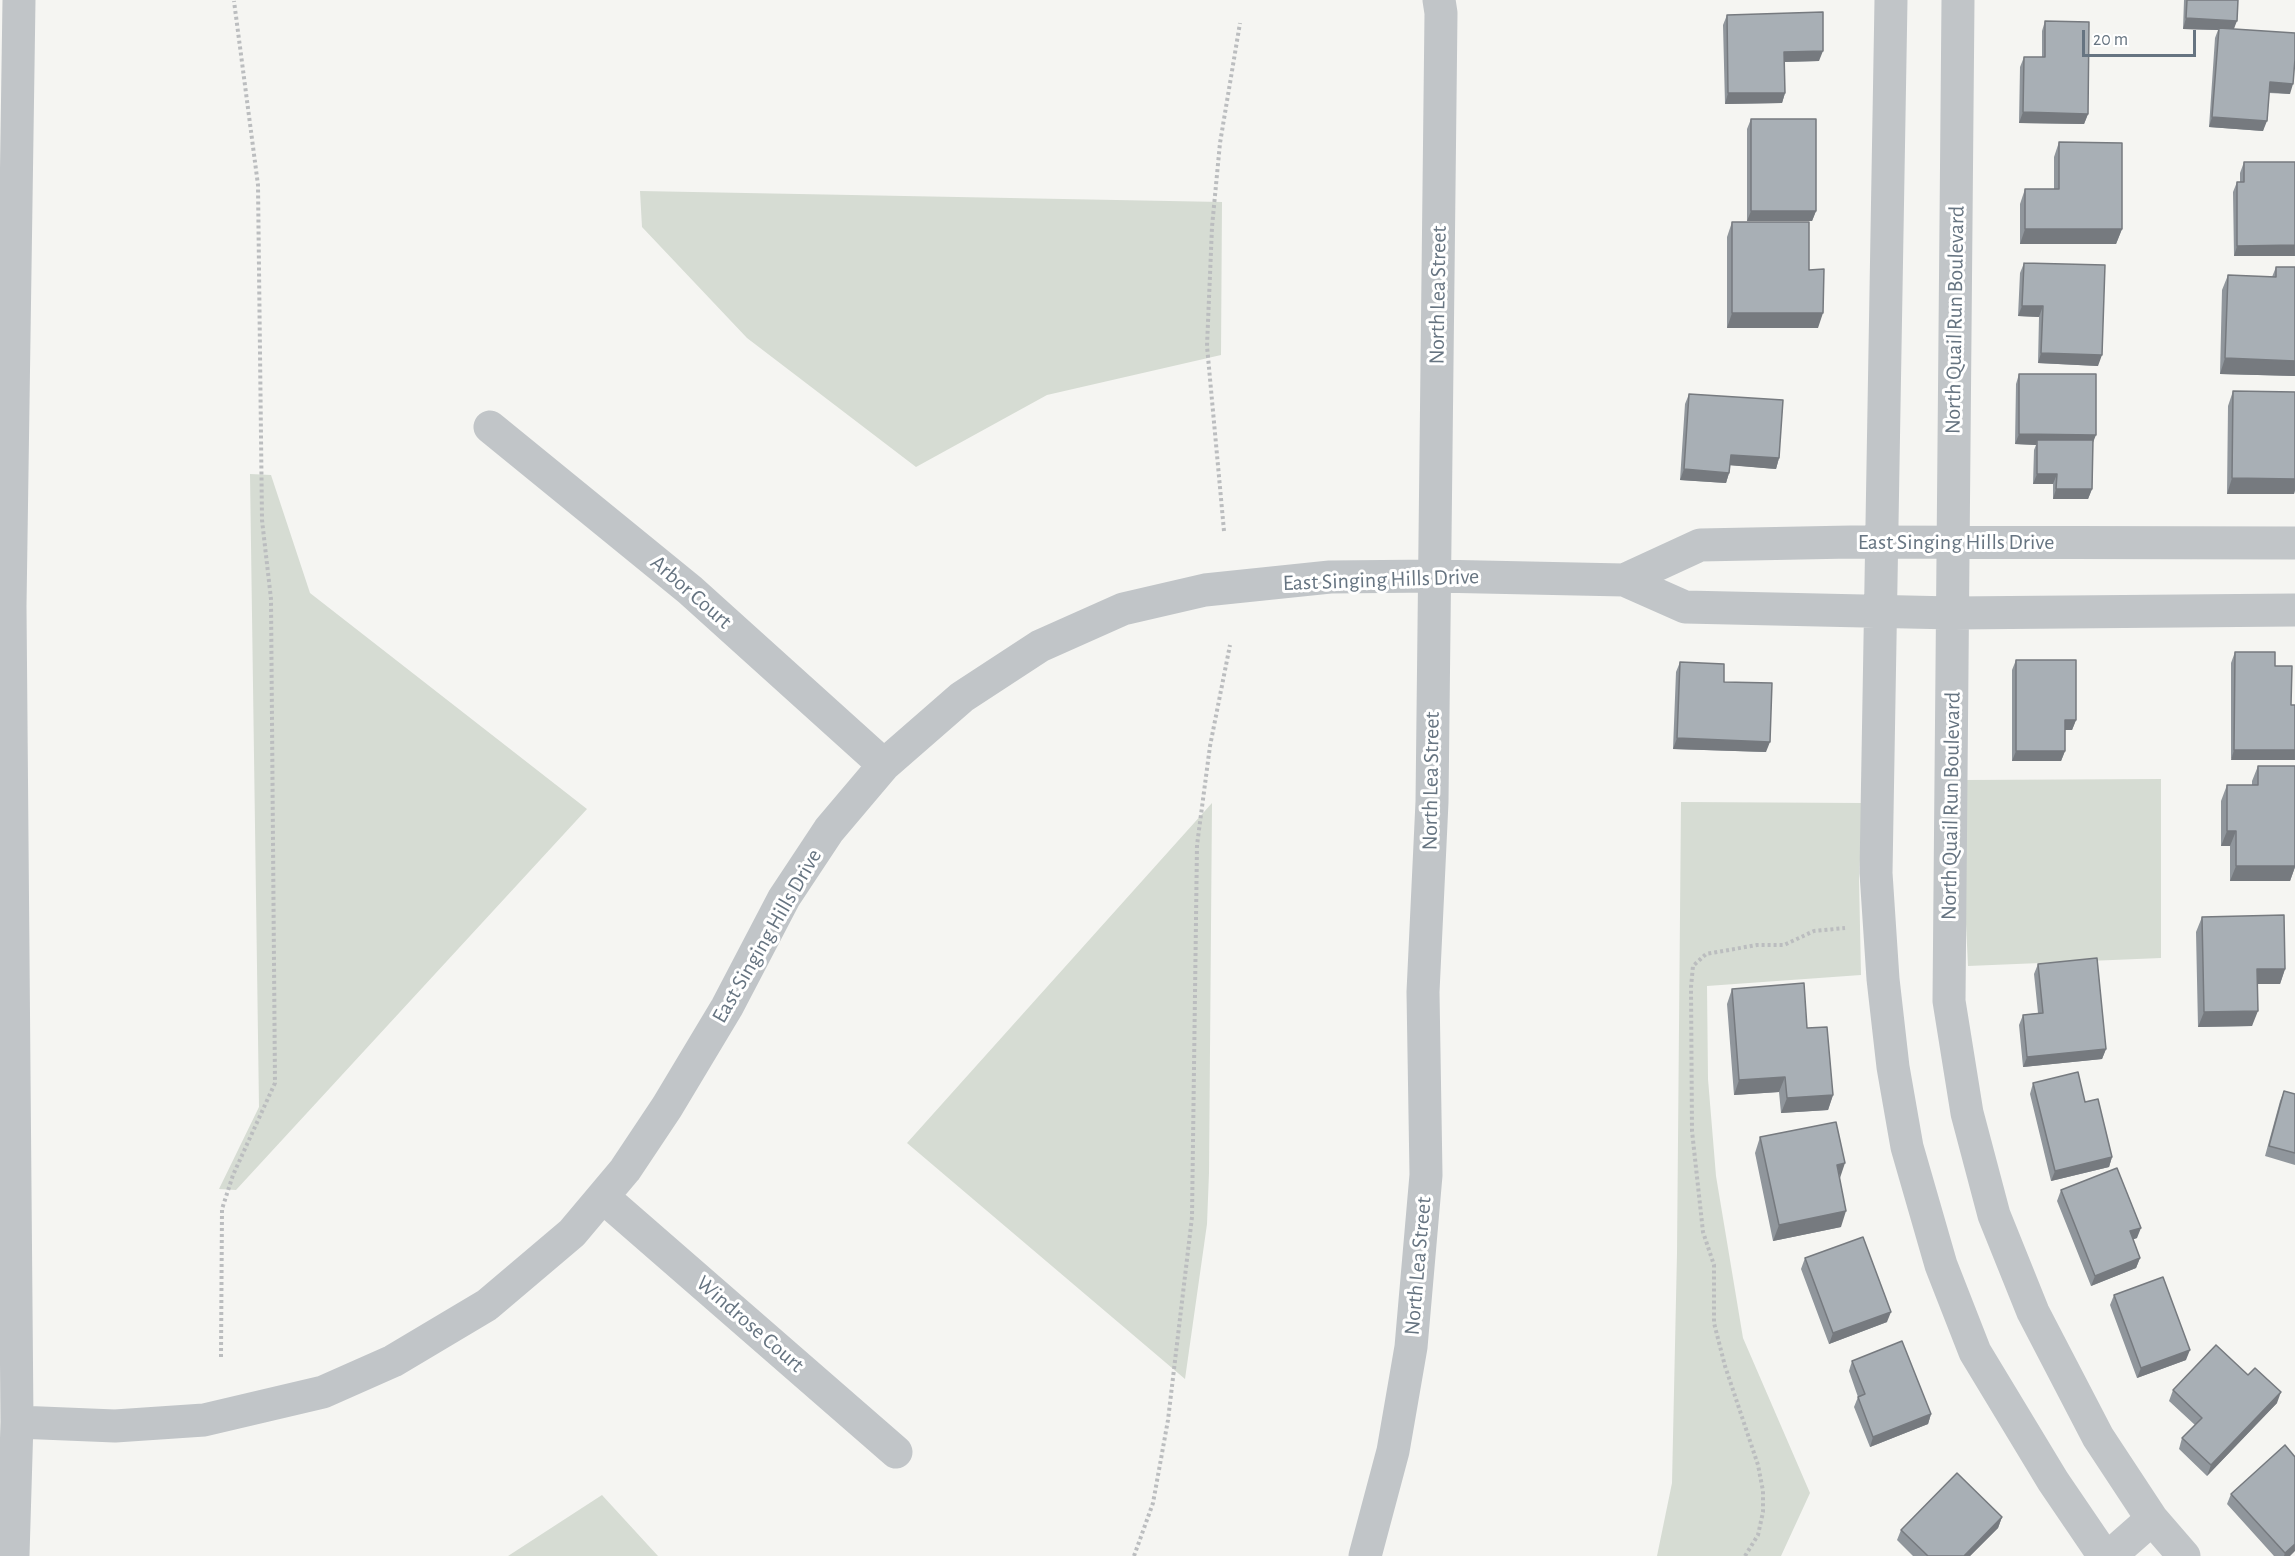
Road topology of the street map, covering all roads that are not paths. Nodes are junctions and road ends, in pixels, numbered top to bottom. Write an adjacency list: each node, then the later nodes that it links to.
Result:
1 (19, 0): 16 (street)
2 (1439, 0): 9 (street, North Lea Street)
3 (1891, 0): 6 (street)
4 (1958, 0): 7 (street, North Quail Run Boulevard)
5 (490, 427): 14 (street, Arbor Court)
6 (1882, 542): 7 (street, East Singing Hills Drive); 10 (street, East Singing Hills Drive); 11 (street)
7 (1953, 542): 8 (street, East Singing Hills Drive); 13 (street, North Quail Run Boulevard)
8 (2295, 543)
9 (1435, 576): 10 (street, East Singing Hills Drive); 14 (street, East Singing Hills Drive); 20 (street, North Lea Street)
10 (1624, 580): 11 (street, East Singing Hills Drive)
11 (1881, 610): 13 (street, East Singing Hills Drive); 21 (street)
12 (2295, 610): 13 (street, East Singing Hills Drive)
13 (1953, 613): 18 (street, North Quail Run Boulevard)
14 (884, 765): 15 (street, East Singing Hills Drive)
15 (603, 1197): 16 (street, East Singing Hills Drive); 17 (street, Windrose Court)
16 (17, 1422): 19 (street)
17 (896, 1452)
18 (2152, 1519): 22 (street); 23 (street, North Quail Run Boulevard)
19 (13, 1556)
20 (1365, 1556)
21 (2104, 1556)
22 (2110, 1556)
23 (2184, 1556)

